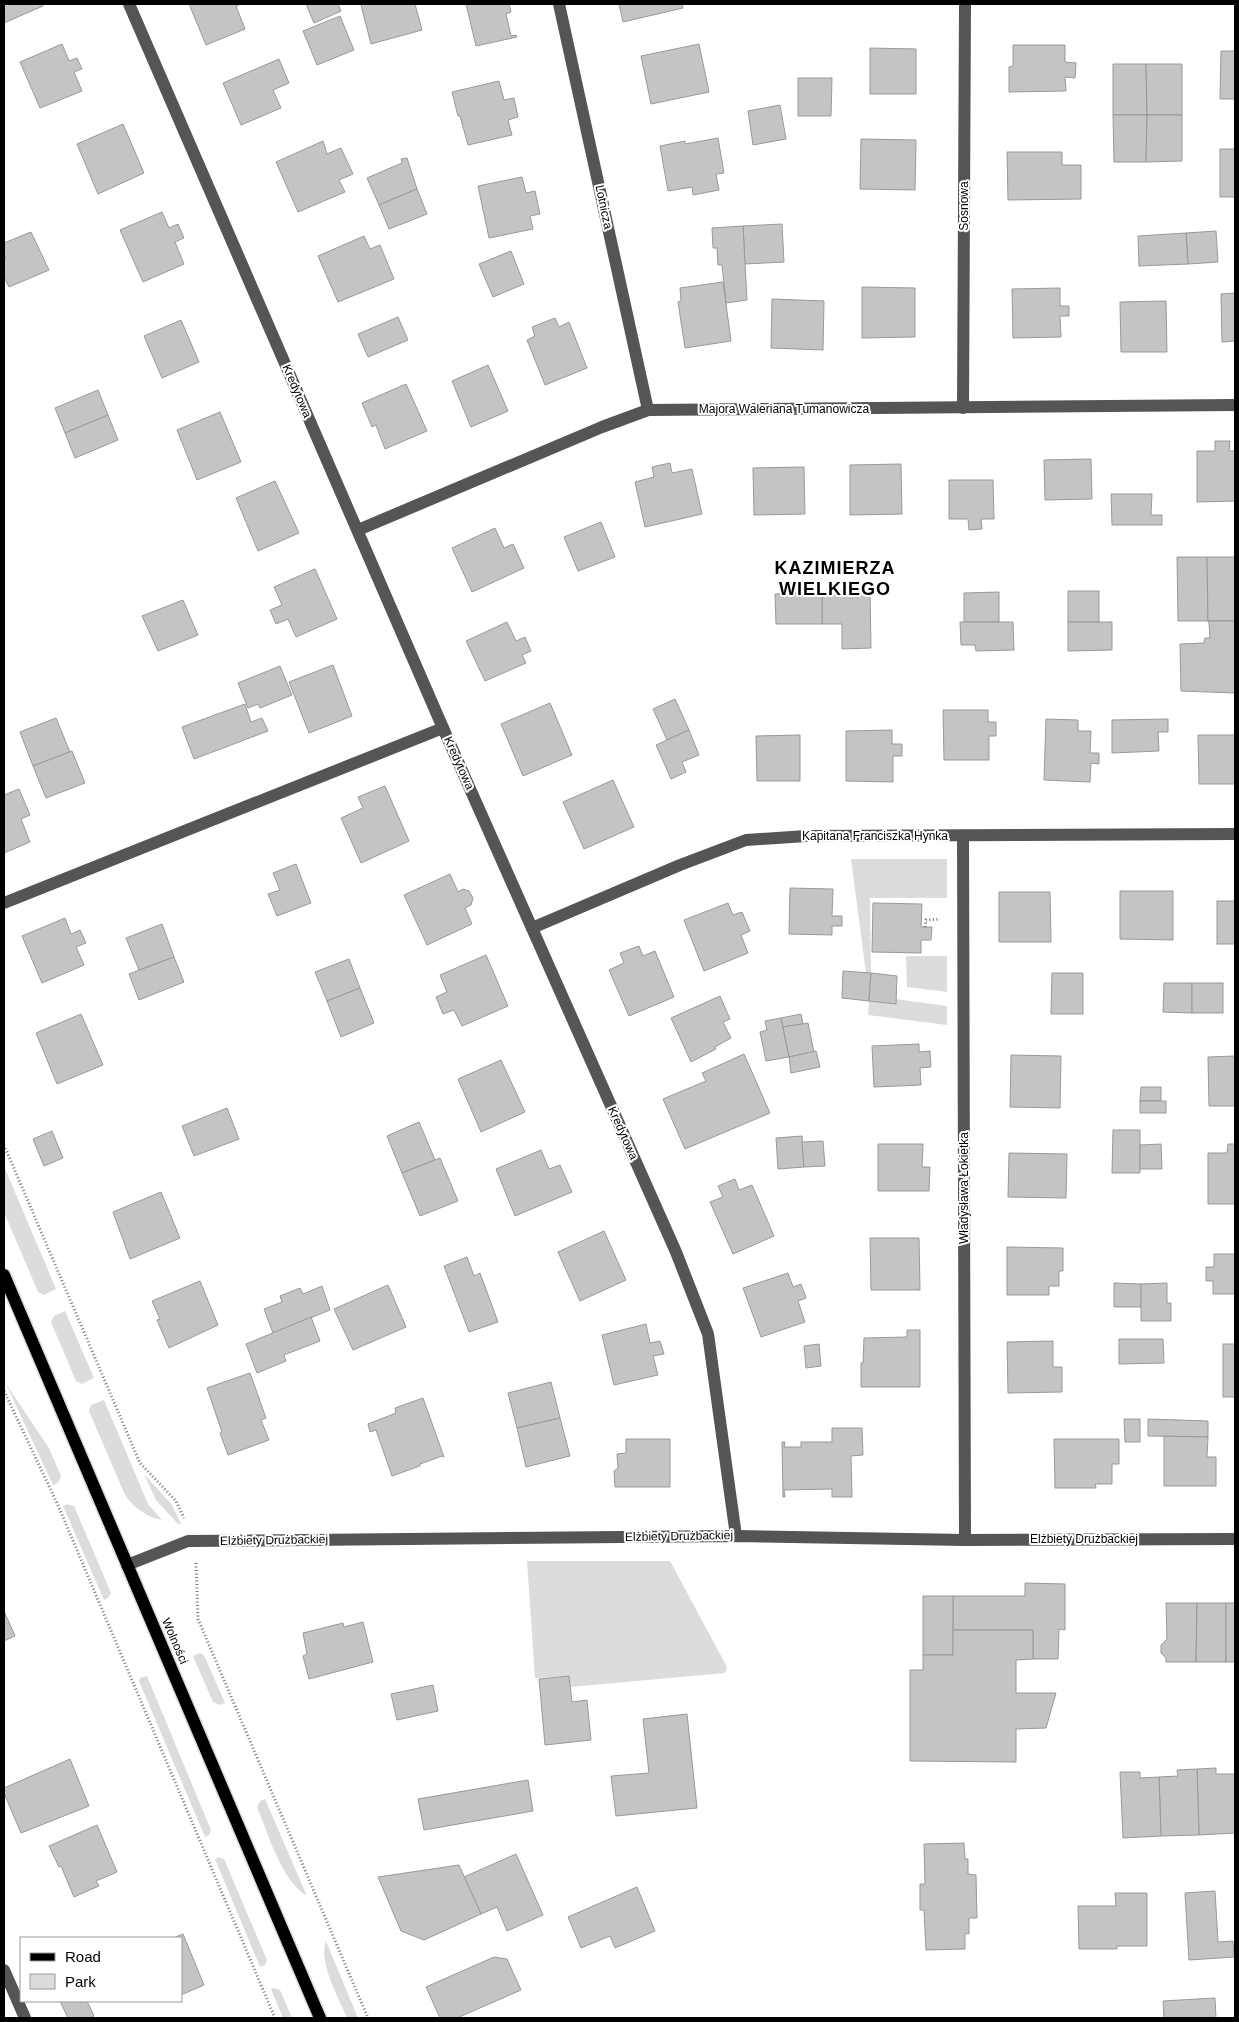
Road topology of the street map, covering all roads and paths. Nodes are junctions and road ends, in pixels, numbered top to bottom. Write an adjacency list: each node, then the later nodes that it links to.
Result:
1 (129, 4): 7 (street, Kredytowa)
2 (559, 4): 6 (street, Lotnicza)
3 (964, 4): 5 (street, Sosnowa)
4 (1235, 405): 5 (street, Majora Waleriana Tumanowicza)
5 (963, 408): 6 (street, Majora Waleriana Tumanowicza)
6 (648, 410): 7 (street, Majora Waleriana Tumanowicza)
7 (358, 530): 8 (street, Kredytowa)
8 (443, 728): 11 (street); 12 (street, Kredytowa)
9 (1235, 834): 10 (street, Kapitana Franciszka Hynka)
10 (963, 836): 12 (street, Kapitana Franciszka Hynka); 19 (street, Władysława Łokietka)
11 (4, 902)
12 (532, 928): 17 (street, Kredytowa)
13 (4, 1144): 16 (path)
14 (4, 1275): 21 (main road, Wolności)
15 (4, 1390): 24 (path)
16 (182, 1525)
17 (736, 1536): 19 (street, Elżbiety Drużbackiej); 21 (street, Elżbiety Drużbackiej)
18 (1235, 1539): 19 (street, Elżbiety Drużbackiej)
19 (965, 1540)
20 (196, 1561): 26 (path)
21 (127, 1566): 25 (main road, Wolności)
22 (4, 1970): 23 (street)
23 (25, 2018)
24 (274, 2018)
25 (320, 2018)
26 (368, 2018)

